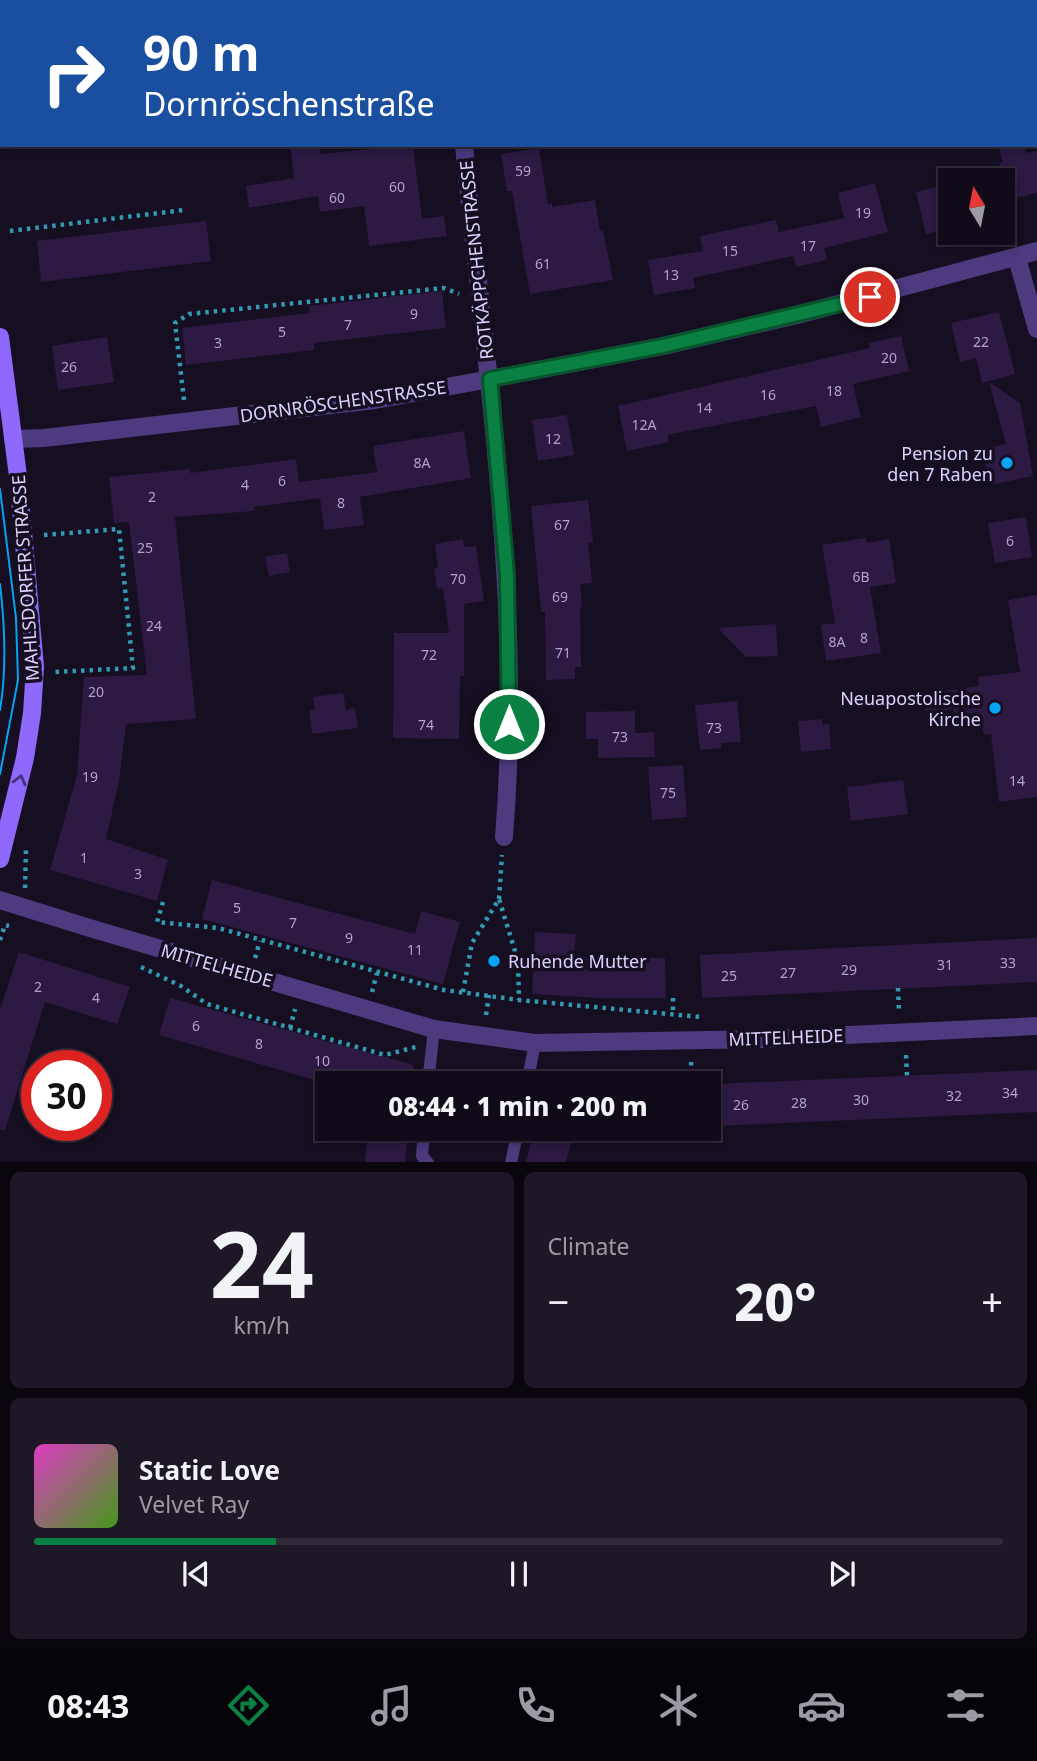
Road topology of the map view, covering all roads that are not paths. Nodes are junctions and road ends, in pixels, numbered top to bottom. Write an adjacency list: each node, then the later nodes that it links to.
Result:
1 (464, 147): 6 (street, ROTKÄPPCHENSTRASSE)
2 (1037, 251): 3 (street, DORNRÖSCHENSTRASSE)
3 (1017, 258): 4 (street); 6 (street, DORNRÖSCHENSTRASSE)
4 (1037, 329)
5 (0, 337): 7 (main road, MAHLSDORFER STRASSE)
6 (490, 379): 7 (street, DORNRÖSCHENSTRASSE); 8 (street, ROTKÄPPCHENSTRASSE)
7 (6, 440): 9 (main road, MAHLSDORFER STRASSE, one-way to 7)
8 (504, 836)
9 (0, 859)
10 (0, 900): 12 (street, MITTELHEIDE)
11 (1037, 1026): 13 (street, MITTELHEIDE)
12 (433, 1036): 13 (street, MITTELHEIDE); 14 (lane)
13 (535, 1043): 15 (lane)
14 (429, 1071)
15 (529, 1071)
16 (423, 1141): 18 (lane)
17 (515, 1141): 19 (lane)
18 (427, 1162)
19 (511, 1162)

